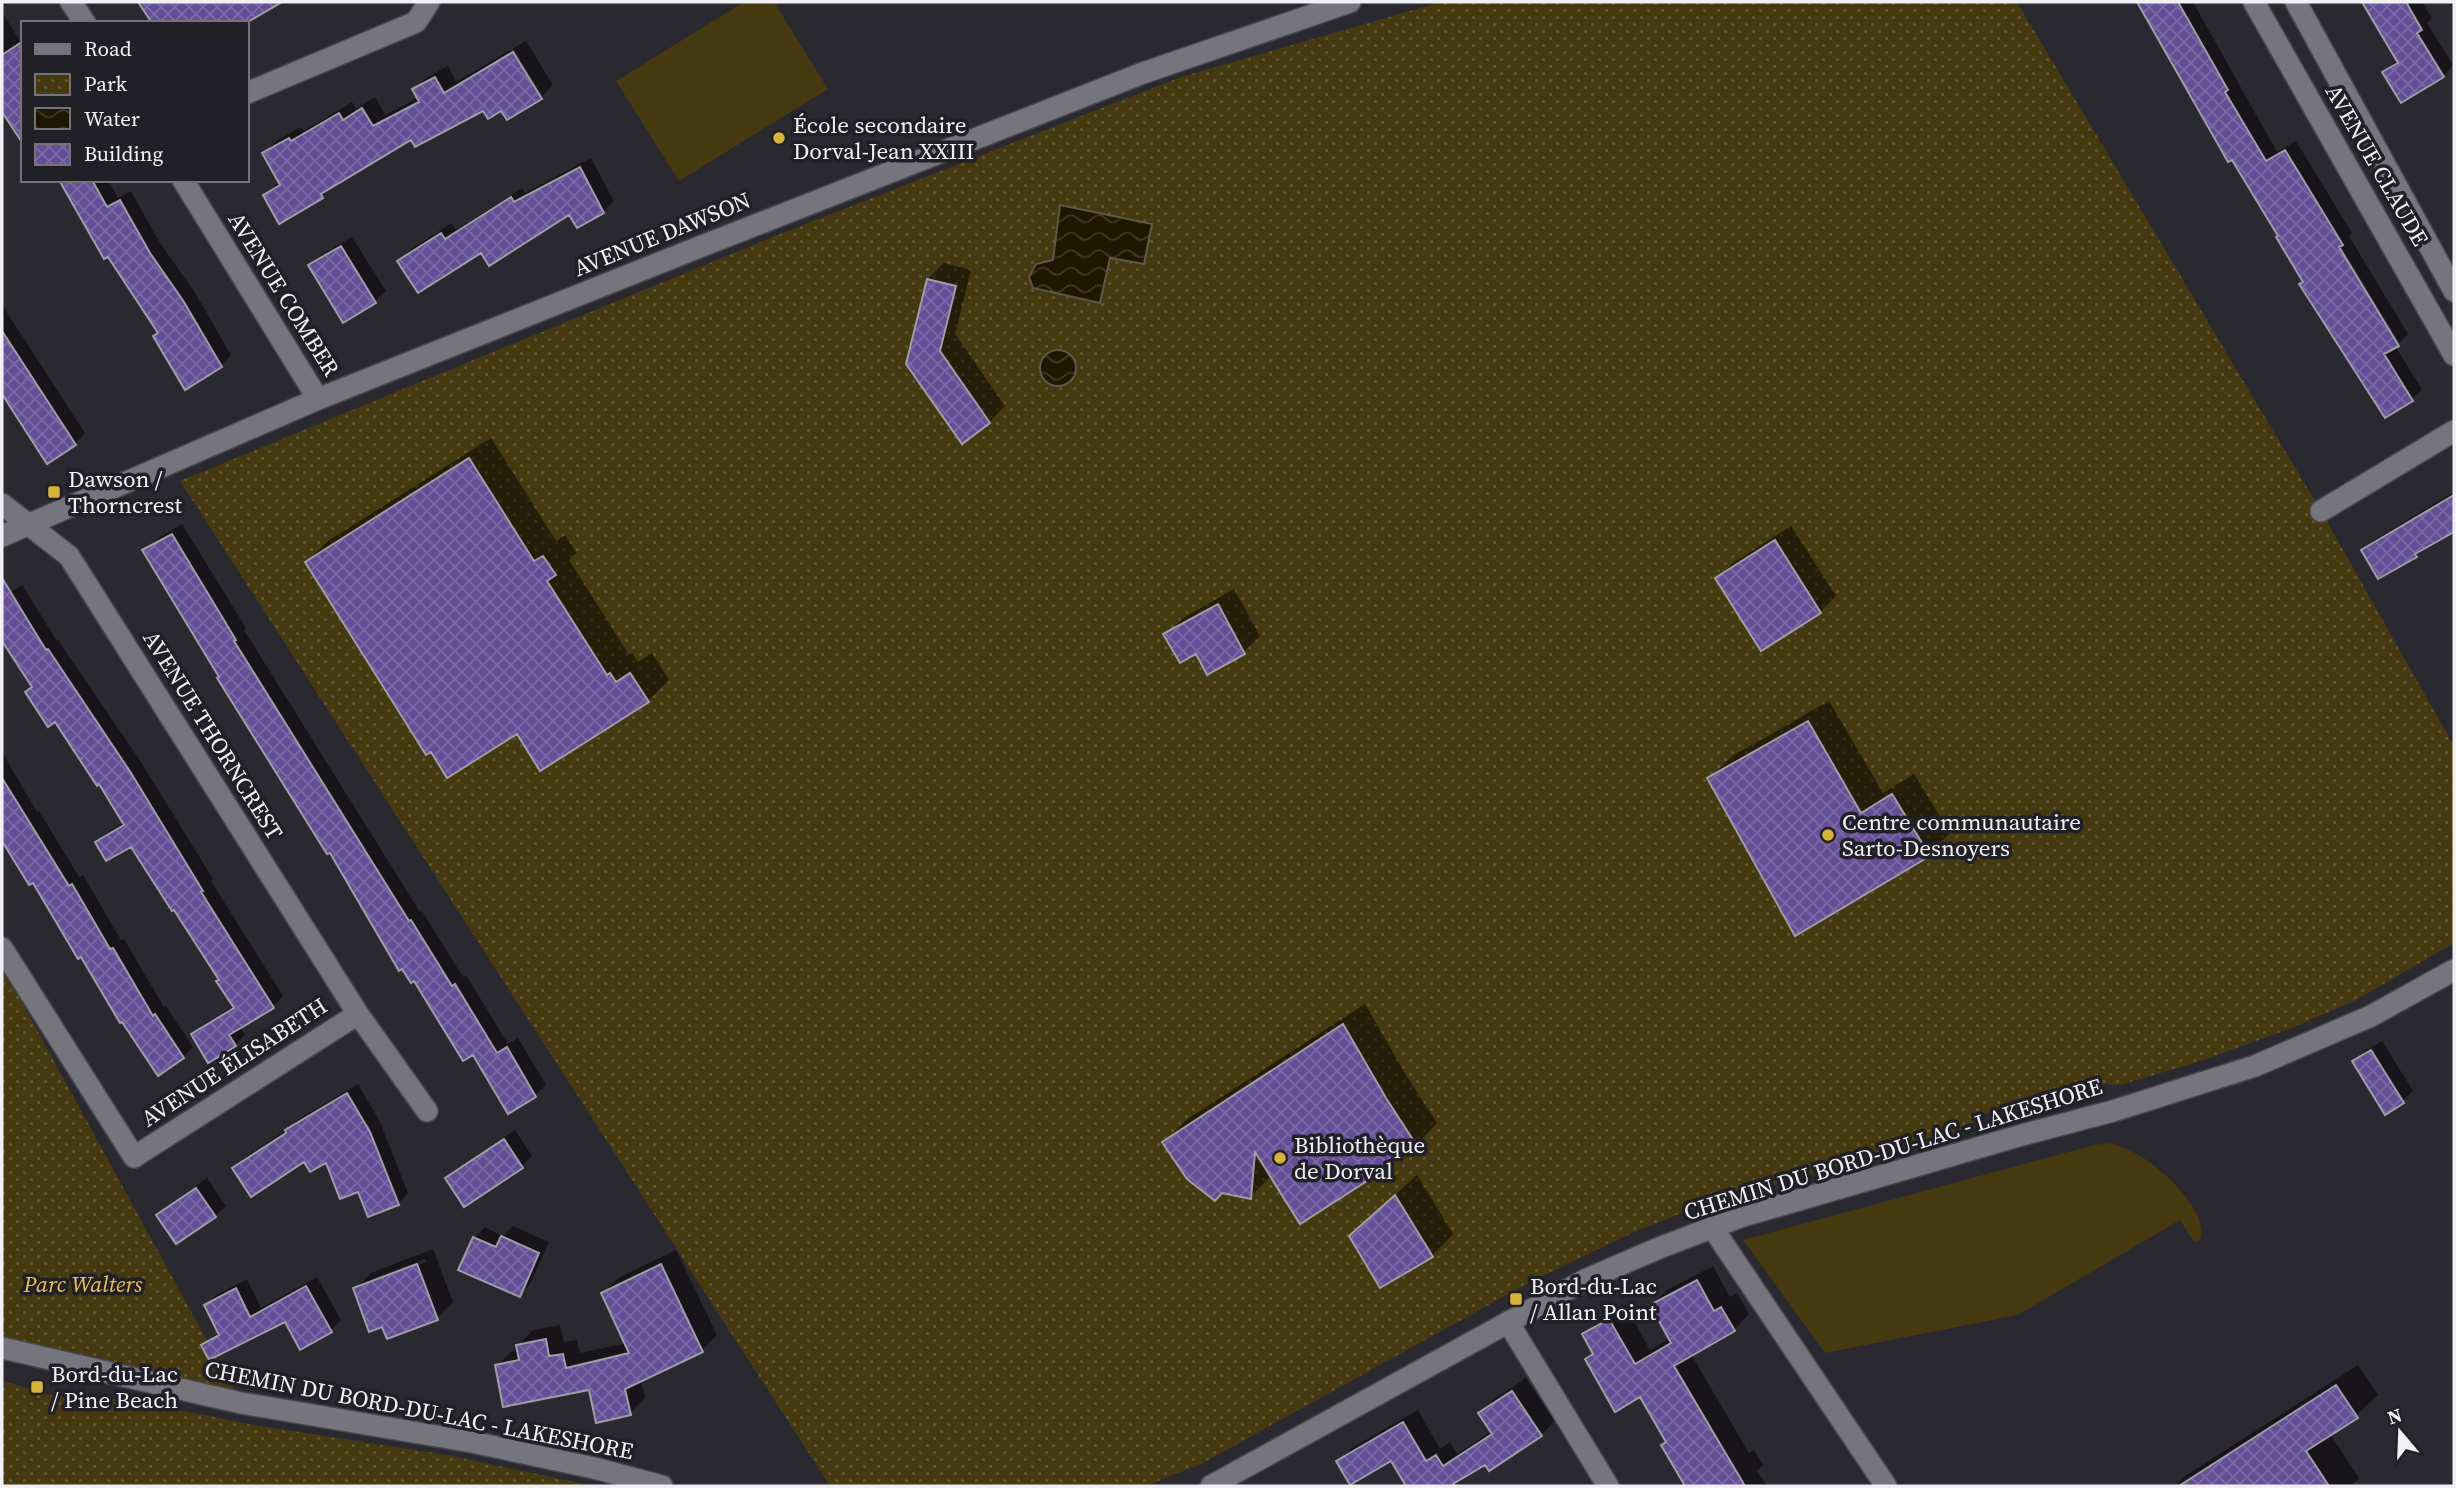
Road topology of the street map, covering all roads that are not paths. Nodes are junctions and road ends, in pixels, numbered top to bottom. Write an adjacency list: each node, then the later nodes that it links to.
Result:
1 (71, 2): 6 (street)
2 (429, 2): 7 (street)
3 (1350, 2): 11 (street, AVENUE DAWSON)
4 (2254, 2): 10 (street, AVENUE CLAUDE)
5 (2296, 2): 9 (street, AVENUE CLAUDE)
6 (84, 21)
7 (248, 93)
8 (184, 182): 11 (street, AVENUE COMBER)
9 (2454, 291)
10 (2454, 355)
11 (318, 400): 15 (street, AVENUE DAWSON)
12 (2454, 431): 14 (street)
13 (2, 504): 15 (street, AVENUE THORNCREST)
14 (2321, 511)
15 (28, 525): 16 (street, AVENUE DAWSON); 19 (street, AVENUE THORNCREST)
16 (2, 536)
17 (2, 948): 19 (street, AVENUE ÉLISABETH)
18 (2454, 970): 21 (street, CHEMIN DU BORD-DU-LAC - LAKESHORE)
19 (358, 1014): 20 (street, AVENUE THORNCREST)
20 (427, 1111)
21 (1712, 1227): 22 (street, CHEMIN DU BORD-DU-LAC - LAKESHORE); 27 (street)
22 (1508, 1322): 25 (street, CHEMIN DU BORD-DU-LAC - LAKESHORE); 26 (street)
23 (2, 1348): 24 (street, CHEMIN DU BORD-DU-LAC - LAKESHORE)
24 (662, 1486)
25 (1212, 1486)
26 (1608, 1486)
27 (1886, 1486)

